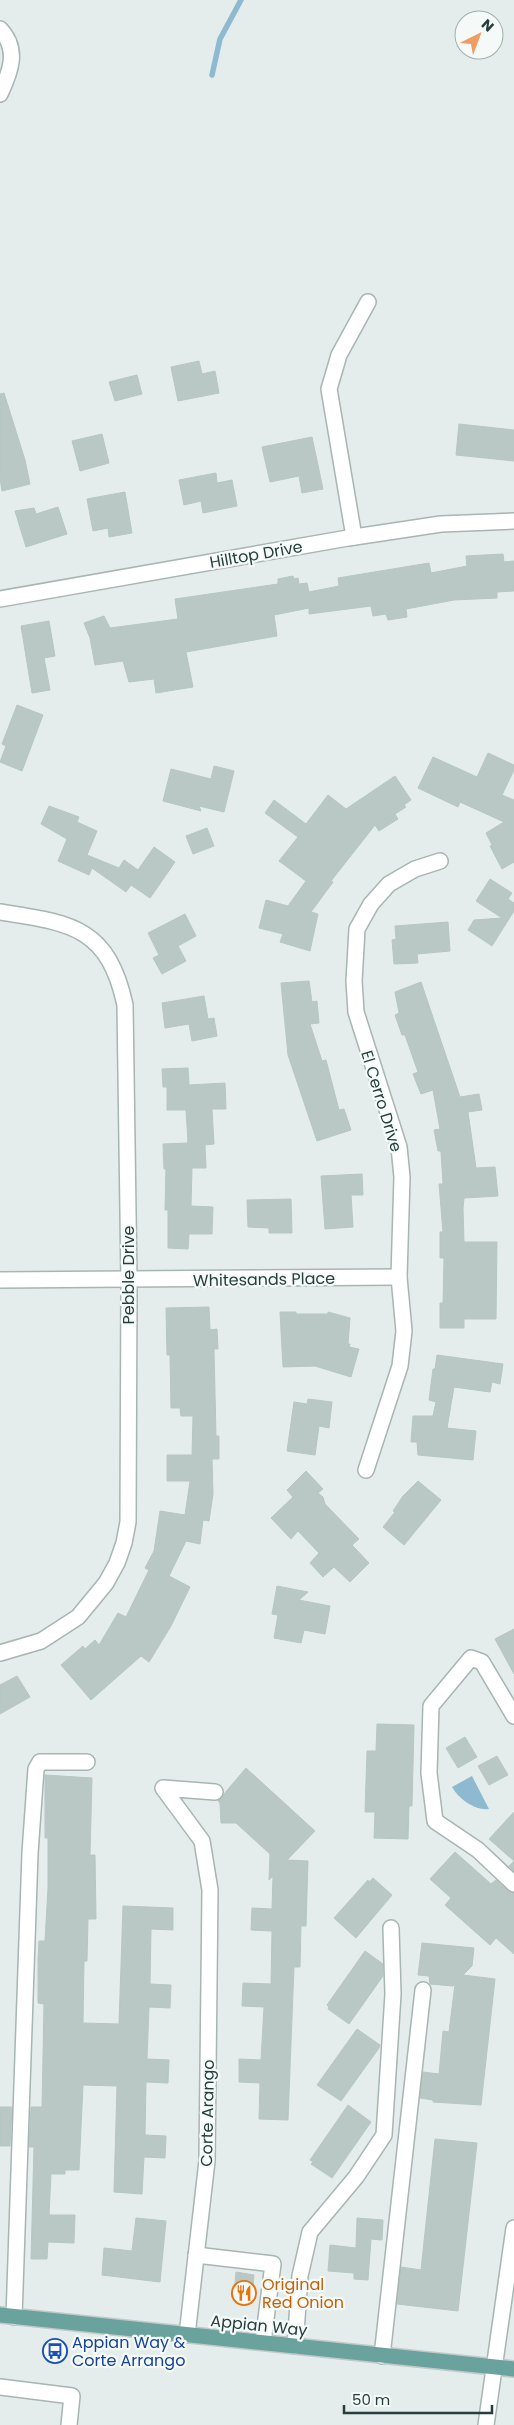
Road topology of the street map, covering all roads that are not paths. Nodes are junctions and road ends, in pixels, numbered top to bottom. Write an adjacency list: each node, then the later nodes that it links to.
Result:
1 (0, 29): 2 (street)
2 (0, 94)
3 (368, 302): 5 (street)
4 (514, 521): 5 (street, Hilltop Drive)
5 (354, 537): 6 (street, Hilltop Drive)
6 (0, 599)
7 (440, 861): 9 (street, El Cerro Drive)
8 (0, 912): 11 (street, Pebble Drive)
9 (399, 1277): 11 (street, Whitesands Place); 12 (street, El Cerro Drive)
10 (0, 1280): 11 (street, Whitesands Place)
11 (129, 1281): 13 (street, Pebble Drive)
12 (366, 1470)
13 (0, 1653)
14 (514, 1716): 17 (street)
15 (87, 1762): 22 (street)
16 (215, 1792): 21 (street, Corte Arango)
17 (514, 1884)
18 (391, 1928): 25 (street)
19 (423, 1990): 26 (street)
20 (514, 2228): 27 (street)
21 (196, 2255): 23 (street, Corte Arango); 24 (street)
22 (7, 2316): 23 (main road, Appian Way)
23 (187, 2335): 24 (main road, Appian Way)
24 (263, 2342): 25 (main road, Appian Way)
25 (295, 2346): 26 (main road, Appian Way)
26 (382, 2356): 27 (main road, Appian Way)
27 (493, 2367): 28 (main road, Appian Way); 31 (street)
28 (514, 2369)
29 (0, 2387): 30 (street)
30 (69, 2425)
31 (486, 2425)

